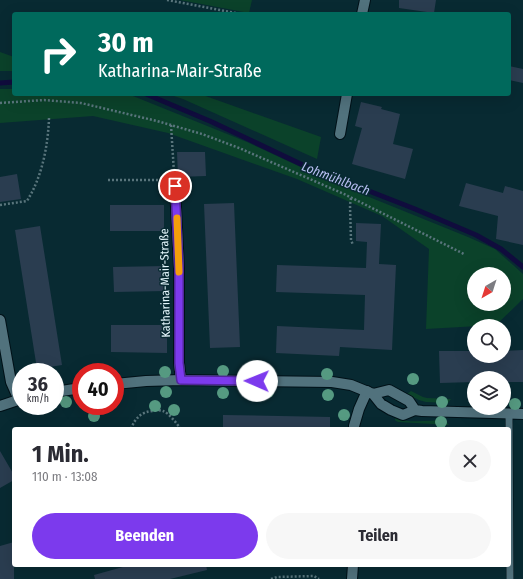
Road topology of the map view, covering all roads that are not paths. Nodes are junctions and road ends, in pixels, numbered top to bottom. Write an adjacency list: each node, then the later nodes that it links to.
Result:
1 (365, 0): 2 (street)
2 (362, 12)
3 (347, 96): 4 (street)
4 (340, 134)
5 (175, 183): 7 (street, Katharina-Mair-Straße)
6 (0, 320): 9 (street)
7 (181, 380): 8 (street); 10 (street)
8 (124, 383)
9 (12, 385)
10 (370, 392): 13 (street); 13 (street); 18 (street)
11 (12, 402): 12 (street)
12 (0, 406)
13 (415, 410): 14 (street)
14 (467, 413)
15 (511, 414): 16 (street)
16 (523, 414)
17 (509, 415): 19 (lane)
18 (354, 427)
19 (509, 427)
20 (353, 567): 22 (street)
21 (510, 567): 23 (lane)
22 (352, 579)
23 (510, 579)

